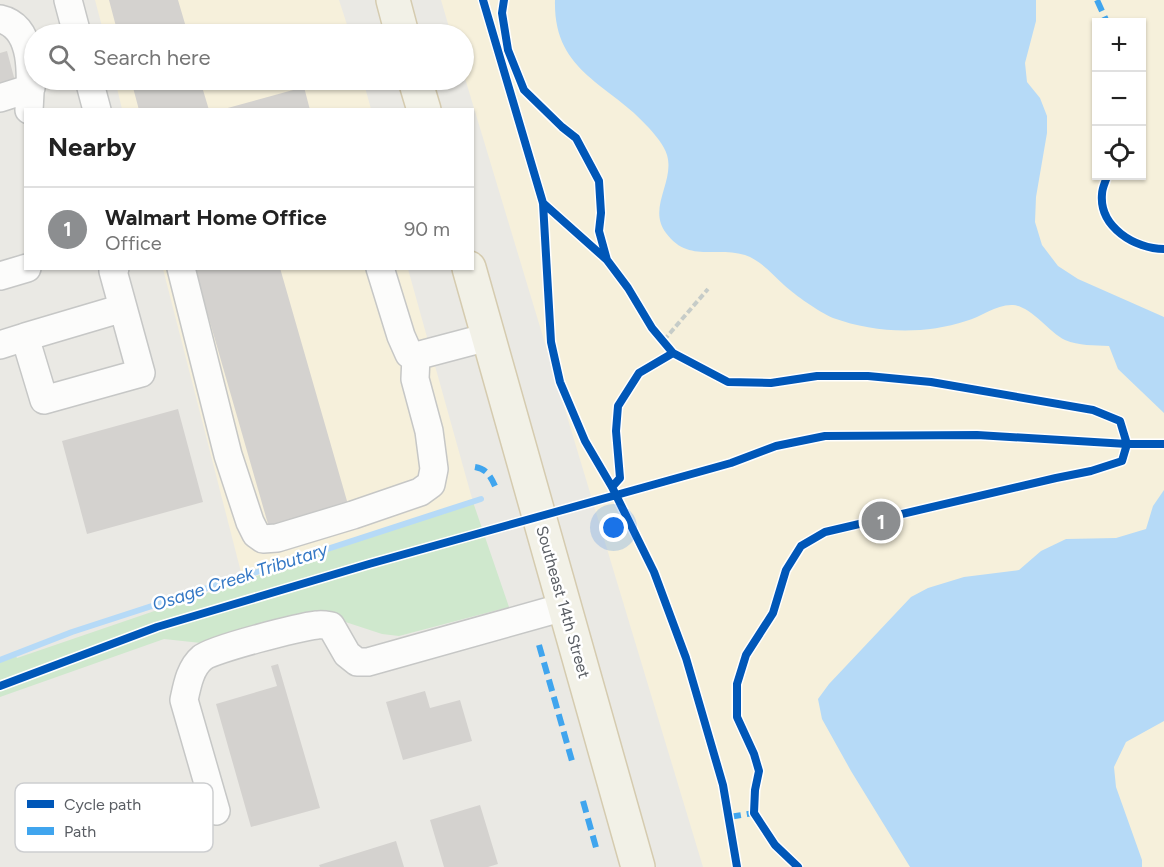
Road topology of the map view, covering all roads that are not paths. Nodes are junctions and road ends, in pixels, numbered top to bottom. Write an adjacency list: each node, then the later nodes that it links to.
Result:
1 (68, 0): 4 (street)
2 (393, 0): 5 (main road)
3 (0, 19): 6 (street)
4 (74, 24)
5 (399, 24)
6 (24, 41)
7 (24, 88): 10 (street)
8 (92, 90): 11 (street)
9 (418, 90): 12 (main road)
10 (0, 98)
11 (96, 108)
12 (423, 108)
13 (24, 269): 18 (street)
14 (114, 270): 19 (street)
15 (182, 270): 22 (street)
16 (381, 270): 22 (street)
17 (470, 270): 20 (main road, Southeast 14th Street)
18 (0, 276)
19 (123, 308): 21 (street); 21 (street)
20 (488, 337): 22 (street); 23 (main road, Southeast 14th Street)
21 (12, 341)
22 (416, 356)
23 (564, 607): 24 (street); 27 (main road, Southeast 14th Street)
24 (208, 783)
25 (213, 801): 26 (street)
26 (216, 811)
27 (638, 867)

